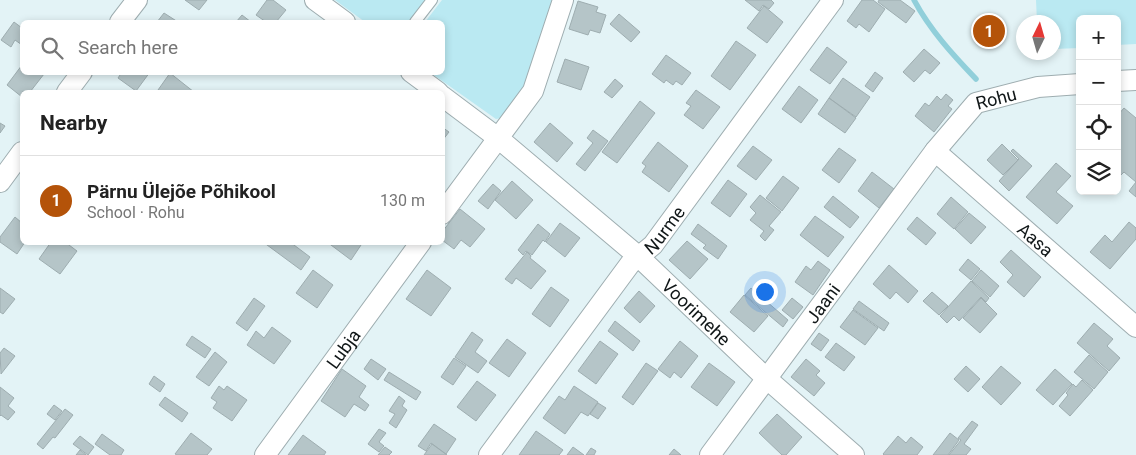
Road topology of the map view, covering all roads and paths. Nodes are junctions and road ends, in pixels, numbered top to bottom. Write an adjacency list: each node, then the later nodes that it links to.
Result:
1 (137, 0): 6 (street)
2 (315, 0): 7 (street)
3 (432, 0): 8 (lane)
4 (564, 0): 17 (street)
5 (833, 0): 23 (street, Nurme)
6 (122, 20)
7 (342, 20)
8 (417, 20)
9 (80, 75): 14 (street)
10 (415, 75): 15 (street)
11 (1136, 80): 12 (street)
12 (1121, 81)
13 (1076, 84): 18 (street, Rohu)
14 (68, 90)
15 (435, 90)
16 (445, 98): 17 (street, Voorimehe)
17 (498, 138): 21 (street); 23 (street, Voorimehe)
18 (935, 151): 24 (street, Aasa); 25 (street, Jaani)
19 (20, 155): 20 (street)
20 (0, 182)
21 (445, 210)
22 (420, 245): 26 (street, Lubja)
23 (639, 257): 25 (street, Voorimehe); 27 (street, Nurme)
24 (1136, 327)
25 (766, 378): 28 (street, Jaani); 29 (street, Voorimehe)
26 (265, 455)
27 (490, 455)
28 (710, 455)
29 (854, 455)

